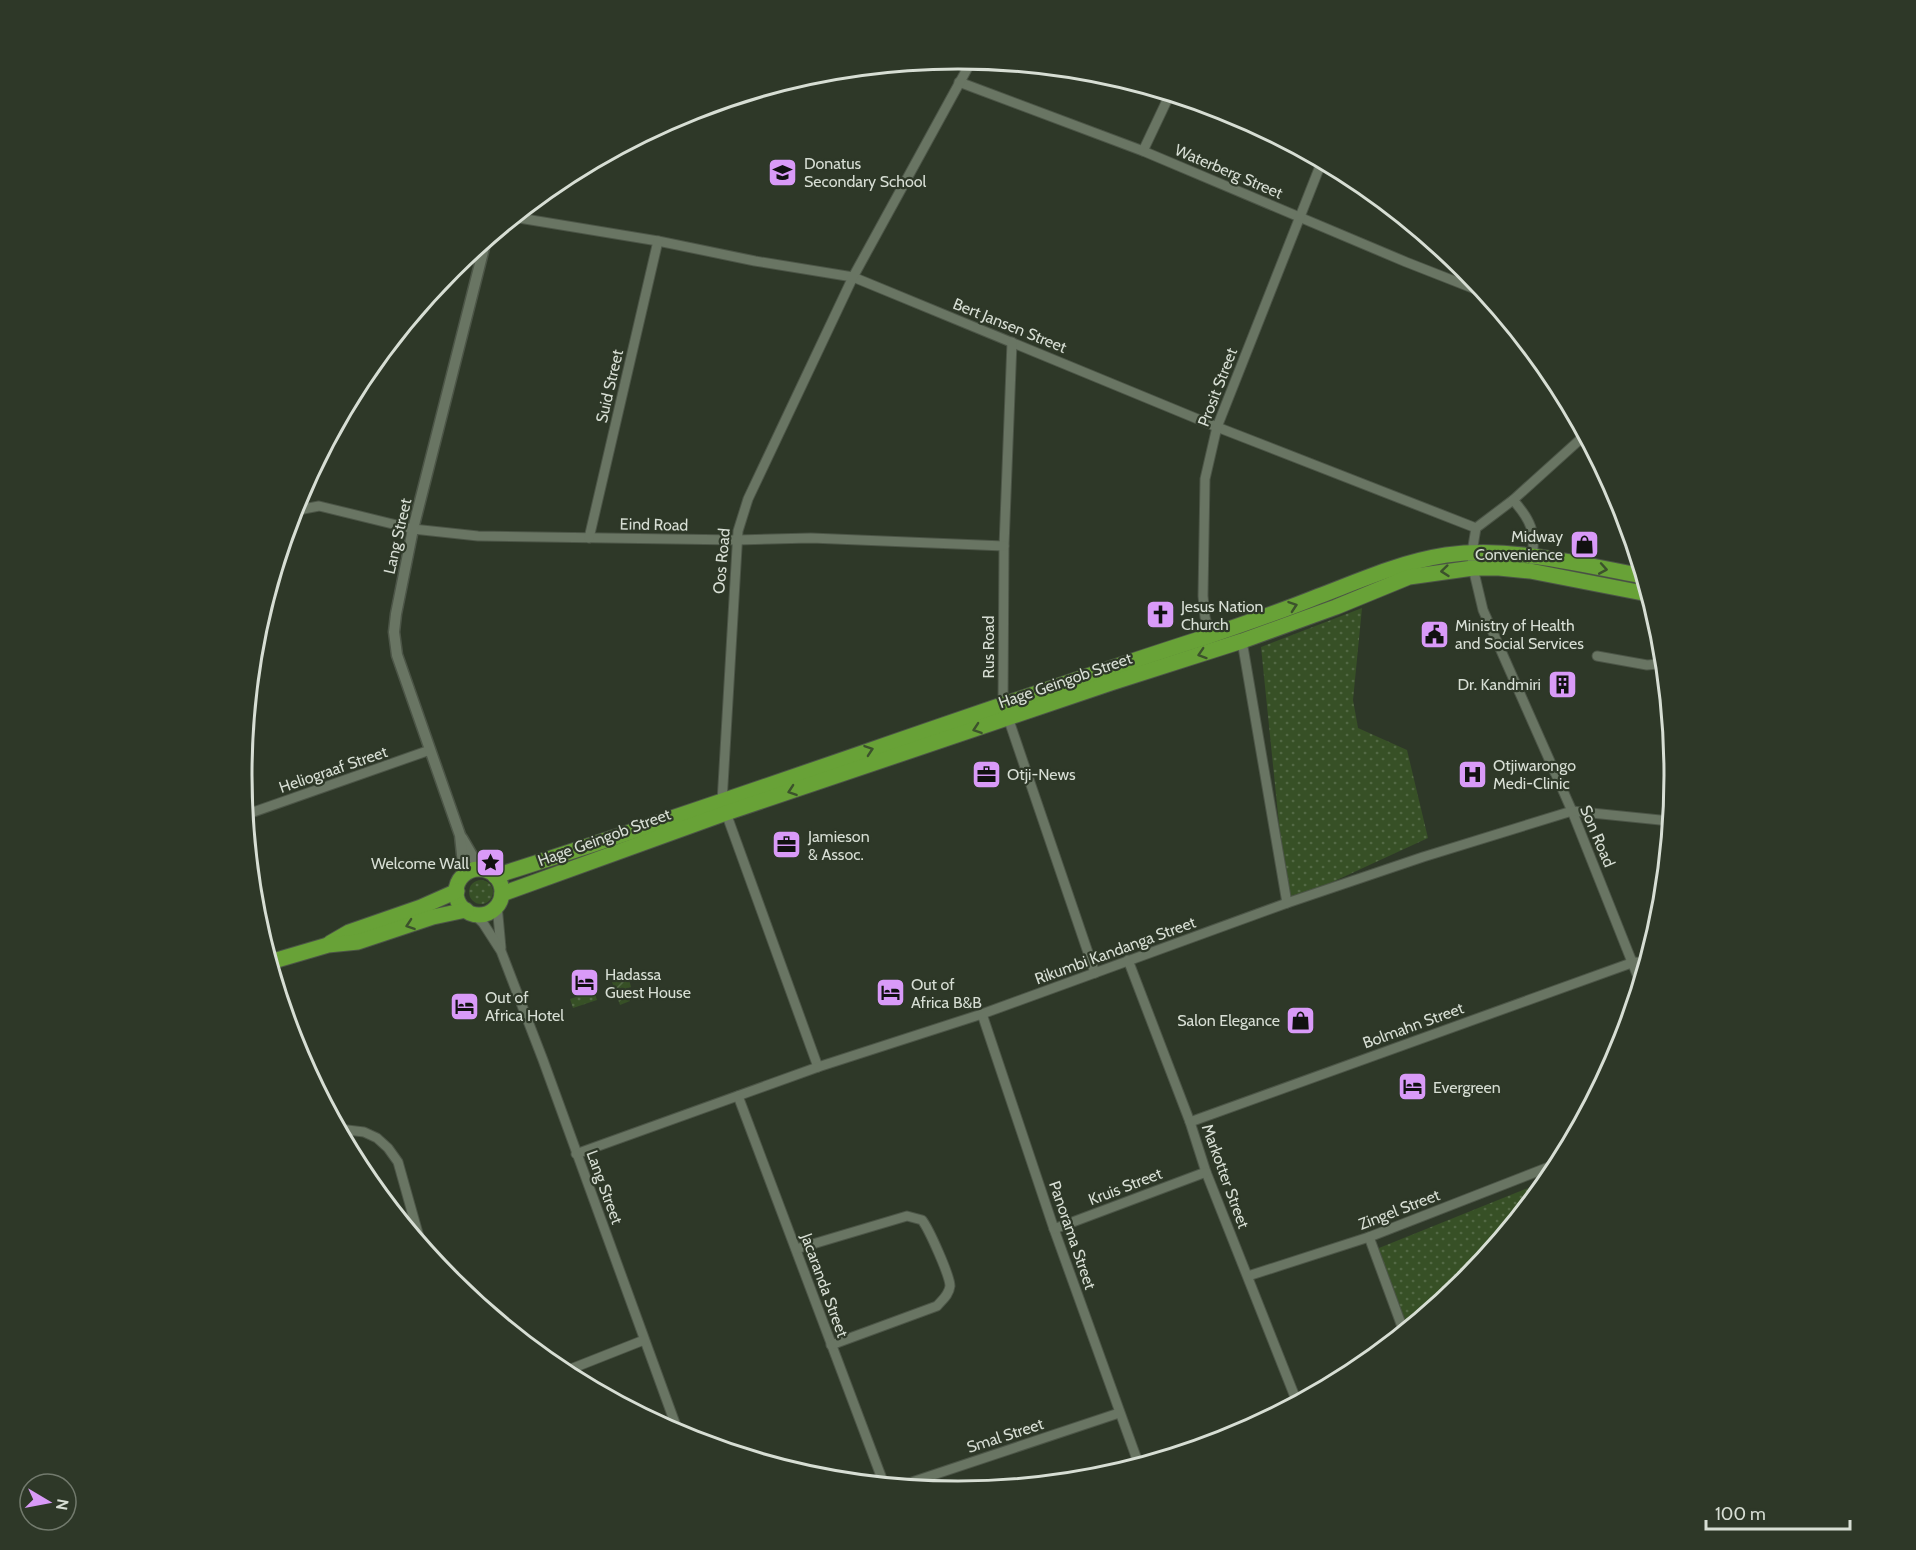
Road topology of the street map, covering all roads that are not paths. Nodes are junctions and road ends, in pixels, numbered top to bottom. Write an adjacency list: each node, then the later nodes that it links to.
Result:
1 (966, 69): 2 (street, Oos Road)
2 (959, 82): 4 (street, Waterberg Street); 10 (street, Oos Road)
3 (1167, 101): 4 (street)
4 (1143, 151): 6 (street, Waterberg Street)
5 (1319, 169): 6 (street, Prosit Street)
6 (1300, 218): 11 (street, Waterberg Street); 13 (street, Prosit Street)
7 (523, 220): 8 (street, Bert Jansen Street)
8 (658, 241): 10 (street, Bert Jansen Street); 19 (street, Suid Street)
9 (483, 254): 18 (street, Lang Street)
10 (853, 277): 12 (street, Bert Jansen Street); 20 (street, Oos Road)
11 (1466, 285)
12 (1012, 342): 13 (street, Bert Jansen Street); 21 (street, Rus Road)
13 (1216, 427): 17 (street, Bert Jansen Street); 30 (street, Prosit Street)
14 (1579, 440): 15 (street)
15 (1513, 500): 17 (street); 23 (street)
16 (305, 506): 18 (street, Eind Road)
17 (1476, 528): 22 (street)
18 (413, 530): 19 (street, Eind Road); 36 (street, Lang Street)
19 (589, 538): 20 (street, Eind Road)
20 (737, 540): 21 (street, Eind Road); 37 (street, Oos Road)
21 (1004, 546): 34 (street, Rus Road)
22 (1472, 552): 23 (highway, Hage Geingob Street); 25 (street, Son Road); 30 (highway, Hage Geingob Street, one-way to 22)
23 (1533, 555): 24 (highway, Hage Geingob Street); 26 (street)
24 (1581, 564): 27 (highway, Hage Geingob Street, one-way to 27); 28 (highway)
25 (1473, 568): 26 (highway, Hage Geingob Street); 31 (highway, Hage Geingob Street, one-way to 31); 39 (street, Son Road)
26 (1530, 571): 28 (highway, Hage Geingob Street)
27 (1635, 574)
28 (1577, 580): 29 (highway, Hage Geingob Street)
29 (1640, 592)
30 (1210, 635): 34 (highway, Hage Geingob Street)
31 (1242, 641): 35 (highway, Hage Geingob Street, one-way to 35); 47 (street)
32 (1597, 656): 33 (street)
33 (1655, 664)
34 (1003, 703): 35 (street, Rus Road); 37 (highway, Hage Geingob Street, one-way to 34)
35 (1008, 718): 37 (highway, Hage Geingob Street, one-way to 37); 56 (street, Rus Road)
36 (430, 750): 38 (street, Heliograaf Street); 41 (street, Lang Street)
37 (724, 807): 44 (highway, Hage Geingob Street); 46 (highway, Hage Geingob Street); 58 (street, Oos Road)
38 (254, 811)
39 (1572, 811): 40 (street, Rikumbi Kandanga Street); 47 (street, Rikumbi Kandanga Street); 53 (street, Son Road)
40 (1662, 820)
41 (460, 836): 42 (street, Lang Street); 43 (street, Lang Street)
42 (480, 869): 43 (highway); 44 (highway)
43 (464, 874): 45 (highway)
44 (495, 876): 46 (highway)
45 (457, 891): 48 (highway); 49 (highway)
46 (500, 900): 48 (highway, Hage Geingob Street); 50 (street, Lang Street)
47 (1287, 903): 52 (street, Rikumbi Kandanga Street)
48 (469, 912): 49 (highway, Hage Geingob Street, one-way to 49); 50 (street, Lang Street)
49 (328, 945): 51 (highway)
50 (501, 951): 62 (street, Lang Street)
51 (277, 960)
52 (1128, 960): 56 (street, Rikumbi Kandanga Street); 60 (street, Markotter Street)
53 (1634, 962): 54 (street, Bolmahn Street); 55 (street, Son Road); 60 (street, Bolmahn Street)
54 (1639, 962)
55 (1636, 970)
56 (1095, 973): 57 (street, Rikumbi Kandanga Street)
57 (982, 1014): 58 (street, Rikumbi Kandanga Street); 66 (street, Panorama Street)
58 (818, 1067): 59 (street, Rikumbi Kandanga Street)
59 (738, 1096): 62 (street, Rikumbi Kandanga Street); 68 (street, Jacaranda Street)
60 (1190, 1122): 64 (street, Markotter Street)
61 (348, 1130): 65 (street)
62 (576, 1154): 71 (street, Lang Street)
63 (1544, 1169): 67 (street, Zingel Street)
64 (1206, 1172): 66 (street, Kruis Street); 69 (street, Markotter Street)
65 (416, 1227)
66 (1054, 1228): 75 (street, Panorama Street)
67 (1369, 1237): 69 (street, Zingel Street); 70 (street)
68 (795, 1249): 72 (street, Jacaranda Street); 72 (street)
69 (1248, 1276): 74 (street, Markotter Street)
70 (1401, 1324)
71 (644, 1340): 73 (street); 76 (street, Lang Street)
72 (831, 1345): 78 (street, Jacaranda Street)
73 (574, 1367)
74 (1294, 1395)
75 (1119, 1413): 77 (street, Panorama Street); 79 (street, Smal Street)
76 (674, 1421)
77 (1136, 1458)
78 (881, 1476)
79 (920, 1479)

